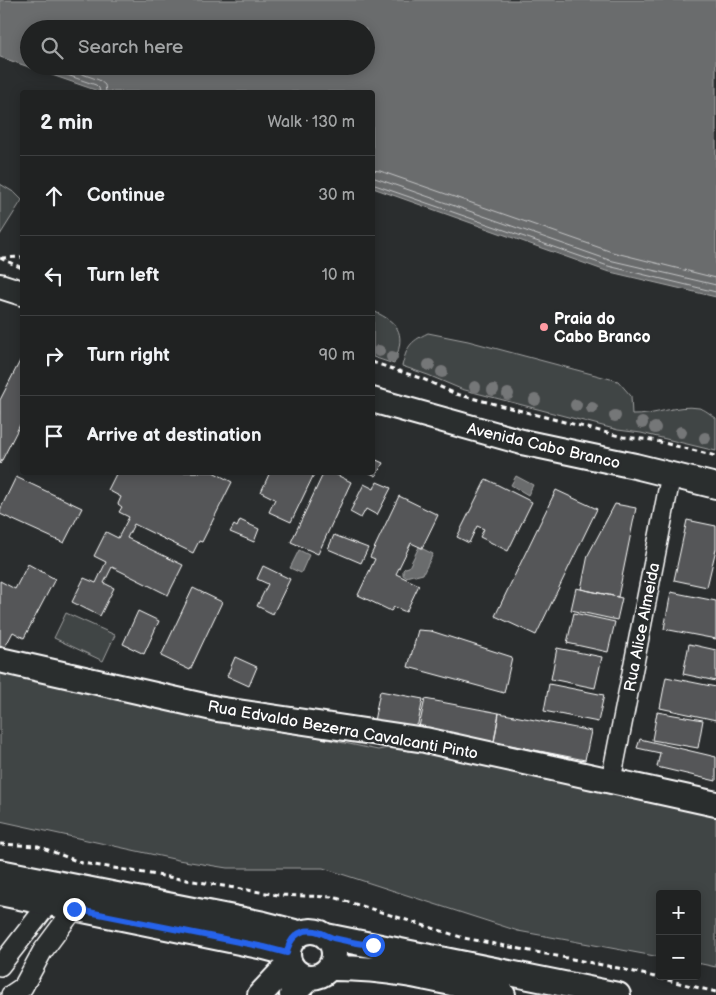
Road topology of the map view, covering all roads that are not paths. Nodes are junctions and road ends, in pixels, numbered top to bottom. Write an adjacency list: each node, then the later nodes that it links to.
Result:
1 (0, 286): 2 (main road)
2 (20, 292)
3 (375, 401): 4 (main road, Avenida Cabo Branco)
4 (671, 475): 5 (main road, Avenida Cabo Branco); 7 (street, Rua Alice Almeida)
5 (716, 486)
6 (0, 660): 7 (main road, Rua Edvaldo Bezerra Cavalcanti Pinto)
7 (611, 780): 8 (main road, Rua Edvaldo Bezerra Cavalcanti Pinto)
8 (716, 804)
9 (0, 872): 13 (main road)
10 (0, 893): 11 (main road)
11 (49, 903): 12 (main road); 16 (street)
12 (74, 909): 15 (main road); 18 (street)
13 (299, 933): 14 (main road); 15 (main road)
14 (326, 936): 17 (main road); 22 (main road)
15 (288, 958): 17 (main road); 19 (main road)
16 (0, 966)
17 (320, 973): 20 (main road); 21 (main road)
18 (17, 991)
19 (260, 995)
20 (292, 995)
21 (503, 995)
22 (618, 995)

